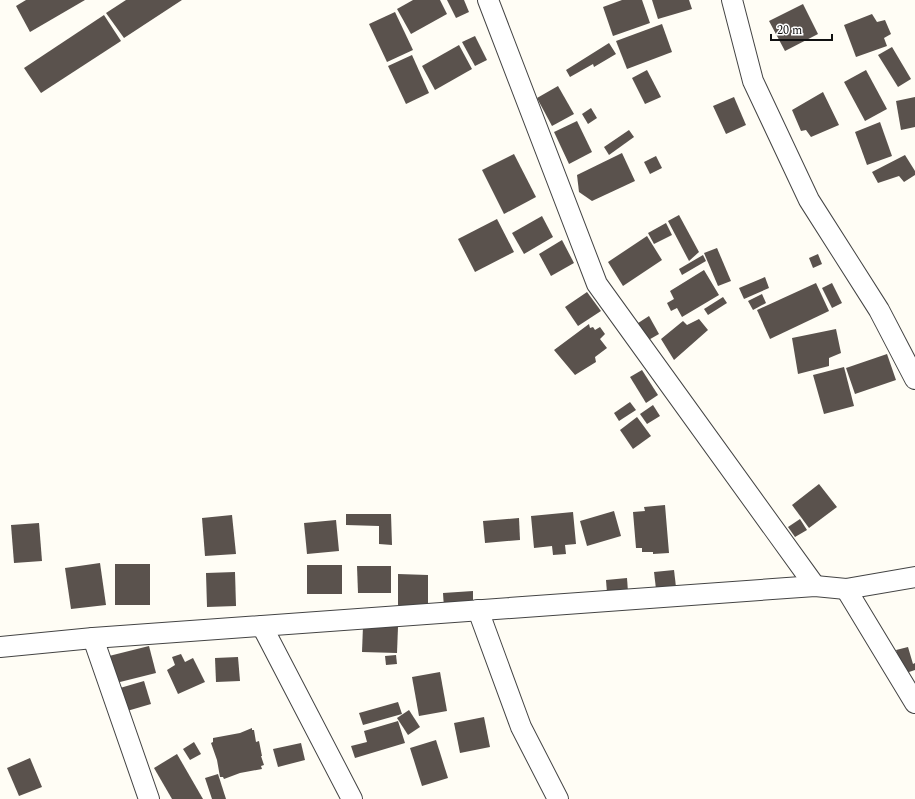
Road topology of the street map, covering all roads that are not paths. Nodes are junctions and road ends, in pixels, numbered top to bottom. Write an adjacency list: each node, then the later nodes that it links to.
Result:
1 (488, 0): 5 (street)
2 (732, 0): 3 (street)
3 (915, 379)
4 (915, 577): 6 (street)
5 (815, 586): 6 (street); 7 (street)
6 (846, 589): 11 (street)
7 (478, 610): 8 (street); 14 (street)
8 (262, 626): 9 (street); 13 (street)
9 (93, 638): 10 (street); 12 (street)
10 (0, 647)
11 (915, 703)
12 (149, 799)
13 (352, 799)
14 (558, 799)

